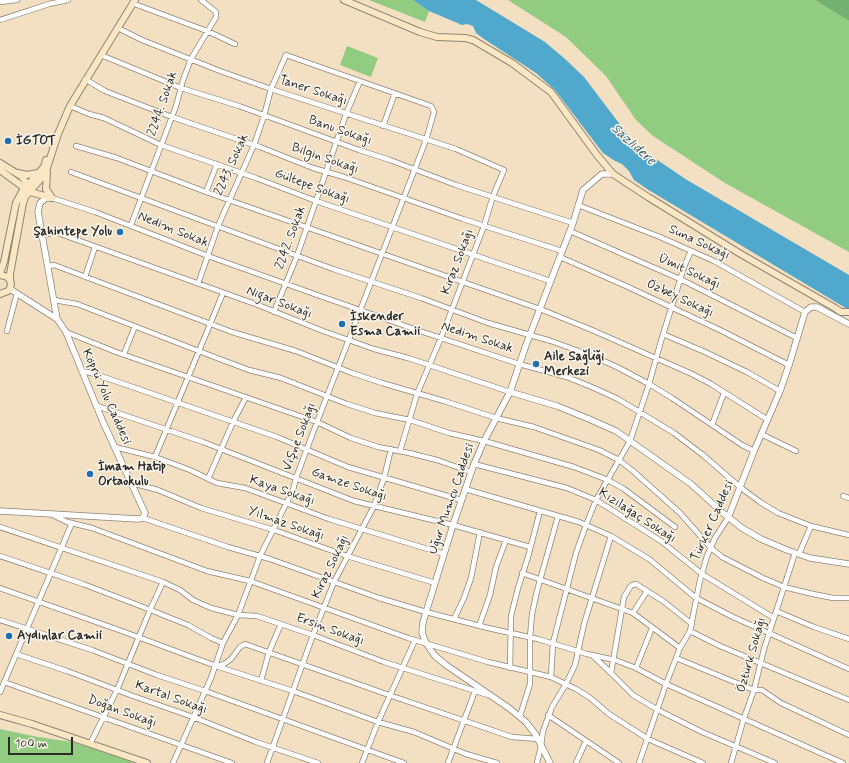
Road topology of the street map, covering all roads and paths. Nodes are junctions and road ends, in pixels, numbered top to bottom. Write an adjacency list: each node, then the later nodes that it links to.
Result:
1 (17, 0): 6 (street)
2 (68, 0): 7 (street)
3 (201, 0): 9 (street, 2244. Sokak)
4 (344, 0): 40 (main road)
5 (133, 1): 8 (main road); 9 (street); 39 (main road)
6 (0, 2)
7 (0, 20)
8 (118, 28): 11 (main road); 12 (street, Taner Sokağı)
9 (207, 31): 10 (street); 12 (street, 2244. Sokak)
10 (234, 44)
11 (101, 55): 13 (main road); 15 (street, Banu Sokağı)
12 (191, 59): 15 (street, 2244. Sokak); 16 (street, Taner Sokağı)
13 (85, 80): 18 (main road); 21 (street, Bilgin Sokağı)
14 (360, 81): 16 (street, 2243. Sokak); 17 (street); 19 (street, 2242. Sokak)
15 (181, 88): 20 (street, Banu Sokağı); 21 (street, 2244. Sokak)
16 (271, 89): 19 (street, Taner Sokağı); 20 (street, 2243. Sokak)
17 (395, 93): 22 (street); 23 (street, Vişne Sokağı)
18 (70, 106): 25 (street, Gültepe Sokağı); 30 (main road)
19 (346, 114): 22 (street, Taner Sokağı); 24 (street, 2242. Sokak)
20 (264, 116): 24 (street, Banu Sokağı); 26 (street, 2243. Sokak)
21 (172, 117): 25 (street, 2244. Sokak); 26 (street, Bilgin Sokağı)
22 (383, 126): 23 (street, Taner Sokağı)
23 (426, 140): 31 (street, Vişne Sokağı); 34 (street, Taner Sokağı)
24 (336, 142): 31 (street, Banu Sokağı); 37 (street, 2242. Sokak)
25 (161, 145): 29 (street, Gültepe Sokağı); 33 (street, 2244. Sokak)
26 (254, 145): 36 (street, 2243. Sokak); 37 (street, Bilgin Sokağı)
27 (76, 146): 33 (street)
28 (0, 163): 38 (main road)
29 (217, 164): 36 (street, Gültepe Sokağı); 43 (street)
30 (48, 169): 42 (main road); 45 (main road)
31 (415, 169): 44 (street, Banu Sokağı); 47 (street, Vişne Sokağı)
32 (0, 170): 41 (main road)
33 (152, 170): 43 (street); 46 (street, 2244. Sokak)
34 (504, 170): 44 (street, Kiraz Sokağı)
35 (71, 172): 46 (street)
36 (240, 172): 48 (street, 2243. Sokak); 49 (street, Gültepe Sokağı)
37 (326, 172): 47 (street, Bilgin Sokağı); 49 (street, 2242. Sokak)
38 (17, 173): 39 (main road); 42 (main road)
39 (38, 173): 42 (main road)
40 (613, 174): 51 (street, Uğur Mumcu Caddesi); 89 (main road)
41 (15, 181): 42 (main road); 50 (main road)
42 (28, 188): 45 (main road); 50 (main road); 52 (street, Köprü Yolu Caddesi); 72 (main road)
43 (206, 192): 48 (street)
44 (493, 196): 53 (street, Banu Sokağı); 56 (street, Kiraz Sokağı)
45 (52, 198): 52 (street); 54 (street, Nedim Sokak)
46 (141, 198): 54 (street, 2244. Sokak); 55 (street)
47 (403, 198): 56 (street, Bilgin Sokağı); 58 (street, Vişne Sokağı)
48 (228, 200): 55 (street, 2243. Sokak); 57 (street)
49 (316, 201): 57 (street, 2242. Sokak); 58 (street, Gültepe Sokağı)
50 (16, 203): 69 (main road)
51 (578, 206): 53 (street, Uğur Mumcu Caddesi); 62 (street, Suna Sokağı)
52 (39, 214): 60 (street, Köprü Yolu Caddesi)
53 (573, 223): 59 (street, Uğur Mumcu Caddesi)
54 (131, 225): 66 (street, Nedim Sokak)
55 (218, 226): 66 (street, 2243. Sokak); 67 (street)
56 (484, 226): 64 (street, Bilgin Sokağı); 65 (street, Kiraz Sokağı)
57 (307, 227): 63 (street); 67 (street, 2242. Sokak)
58 (392, 227): 63 (street, Vişne Sokağı); 65 (street, Gültepe Sokağı)
59 (570, 231): 64 (street, Uğur Mumcu Caddesi); 71 (street, Ümit Sokağı)
60 (43, 235): 61 (street, Nigar Sokağı); 68 (street, Köprü Yolu Caddesi)
61 (95, 247): 70 (street); 76 (street, Nigar Sokağı)
62 (691, 251): 71 (street); 88 (street, Suna Sokağı)
63 (382, 254): 74 (street, Vişne Sokağı); 75 (street)
64 (561, 254): 73 (street, Uğur Mumcu Caddesi); 83 (street, Özbey Sokağı)
65 (472, 255): 73 (street, Gültepe Sokağı); 75 (street, Kiraz Sokağı)
66 (208, 256): 76 (street, 2243. Sokak); 77 (street, Nedim Sokak)
67 (297, 256): 74 (street); 77 (street, 2242. Sokak)
68 (48, 266): 70 (street); 81 (street, Köprü Yolu Caddesi)
69 (0, 274): 72 (main road)
70 (85, 276): 91 (street)
71 (680, 279): 83 (street); 99 (street, Ümit Sokağı)
72 (10, 280): 78 (main road)
73 (550, 281): 85 (street, Uğur Mumcu Caddesi)
74 (371, 282): 84 (street); 86 (street, Vişne Sokağı)
75 (462, 282): 84 (street, Kiraz Sokağı); 85 (street)
76 (198, 284): 80 (street, Nigar Sokağı)
77 (285, 284): 86 (street, Nedim Sokak); 87 (street, 2242. Sokak)
78 (5, 292): 79 (street); 82 (main road)
79 (17, 293): 90 (street); 94 (street)
80 (223, 293): 87 (street, Nigar Sokağı); 91 (street)
81 (54, 300): 90 (street, Köprü Yolu Caddesi); 93 (street)
82 (0, 301)
83 (671, 308): 97 (street); 106 (street, Özbey Sokağı)
84 (451, 309): 96 (street); 98 (street, Kiraz Sokağı)
85 (540, 309): 96 (street, Uğur Mumcu Caddesi); 103 (street)
86 (360, 310): 98 (street, Nedim Sokak); 100 (street, Vişne Sokağı)
87 (274, 312): 100 (street, Nigar Sokağı)
88 (805, 312): 92 (street); 99 (street, Türker Caddesi)
89 (849, 312)
90 (58, 319): 95 (street, Köprü Yolu Caddesi)
91 (210, 324): 101 (street); 107 (street)
92 (849, 324)
93 (135, 326): 101 (street); 102 (street)
94 (7, 331)
95 (66, 332): 102 (street); 108 (street, Köprü Yolu Caddesi)
96 (530, 334): 104 (street, Uğur Mumcu Caddesi); 110 (street)
97 (663, 334): 103 (street); 111 (street)
98 (441, 338): 104 (street, Nedim Sokak); 105 (street, Kiraz Sokağı)
99 (796, 338): 106 (street, Türker Caddesi)
100 (349, 340): 105 (street, Nigar Sokağı); 107 (street, Vişne Sokağı)
101 (199, 351): 109 (street); 115 (street)
102 (124, 354): 109 (street)
103 (656, 359): 110 (street); 113 (street)
104 (520, 364): 112 (street, Uğur Mumcu Caddesi); 119 (street, Nedim Sokak)
105 (429, 365): 112 (street, Nigar Sokağı); 114 (street, Kiraz Sokağı)
106 (789, 365): 111 (street, Türker Caddesi)
107 (338, 368): 114 (street); 115 (street, Vişne Sokağı)
108 (82, 371): 117 (street); 118 (street, Köprü Yolu Caddesi)
109 (188, 377): 116 (street); 117 (street)
110 (649, 384): 119 (street); 125 (street)
111 (780, 391): 122 (street, Türker Caddesi)
112 (510, 392): 120 (street, Uğur Mumcu Caddesi); 129 (street)
113 (724, 392): 122 (street); 125 (street)
114 (417, 394): 120 (street); 121 (street, Kiraz Sokağı)
115 (327, 396): 121 (street); 124 (street, Vişne Sokağı)
116 (246, 397): 123 (street); 124 (street)
117 (177, 403): 123 (street); 126 (street)
118 (97, 406): 126 (street, Gamze Sokağı); 130 (street, Köprü Yolu Caddesi)
119 (640, 412): 129 (street); 146 (street, Nedim Sokak)
120 (496, 418): 128 (street, Uğur Mumcu Caddesi); 138 (street)
121 (410, 420): 128 (street); 134 (street, Kiraz Sokağı)
122 (768, 420): 127 (street, Türker Caddesi)
123 (233, 422): 131 (street); 132 (street)
124 (317, 422): 132 (street, Vişne Sokağı); 133 (street)
125 (712, 425): 135 (street)
126 (166, 429): 131 (street, Gamze Sokağı); 137 (street)
127 (761, 434): 135 (street, Türker Caddesi); 136 (street)
128 (484, 441): 139 (street, Uğur Mumcu Caddesi); 144 (street)
129 (630, 441): 138 (street); 159 (street)
130 (115, 446): 137 (street, Kaya Sokağı); 145 (street, Köprü Yolu Caddesi)
131 (221, 449): 141 (street, Gamze Sokağı); 143 (street)
132 (306, 450): 141 (street, Vişne Sokağı); 142 (street)
133 (391, 450): 134 (street); 142 (street, Kiraz Sokağı)
134 (400, 451): 140 (street)
135 (754, 451): 146 (street, Türker Caddesi)
136 (796, 451)
137 (155, 457): 143 (street, Kaya Sokağı)
138 (619, 460): 144 (street); 174 (street)
139 (474, 464): 140 (street, Uğur Mumcu Caddesi); 151 (street, Kızılağaç Sokağı)
140 (471, 472): 147 (street, Uğur Mumcu Caddesi)
141 (296, 478): 152 (street, Vişne Sokağı); 153 (street, Gamze Sokağı)
142 (384, 478): 150 (street); 153 (street, Kiraz Sokağı)
143 (208, 479): 152 (street, Kaya Sokağı)
144 (608, 480): 151 (street); 165 (street)
145 (132, 483): 158 (street, Köprü Yolu Caddesi); 167 (street, Yılmaz Sokağı)
146 (740, 487): 159 (street, Türker Caddesi); 163 (street, Nedim Sokak)
147 (465, 490): 150 (street, Uğur Mumcu Caddesi); 155 (street)
148 (843, 496): 149 (street)
149 (849, 498)
150 (461, 500): 161 (street, Uğur Mumcu Caddesi)
151 (596, 500): 162 (street); 183 (street, Kızılağaç Sokağı)
152 (287, 503): 166 (street, Kaya Sokağı); 167 (street, Vişne Sokağı)
153 (374, 506): 161 (street, Gamze Sokağı); 166 (street, Kiraz Sokağı)
154 (0, 511): 156 (street)
155 (540, 511): 157 (street); 172 (street)
156 (51, 514): 158 (street); 160 (street)
157 (558, 516): 162 (street); 184 (street)
158 (143, 518): 178 (street)
159 (728, 518): 174 (street, Türker Caddesi); 176 (street)
160 (72, 523): 173 (street); 185 (street)
161 (453, 525): 168 (street, Gamze Sokağı); 175 (street, Uğur Mumcu Caddesi)
162 (586, 525): 169 (street); 191 (street)
163 (811, 526): 170 (street, Nedim Sokak); 176 (street, Öztürk Sokağı)
164 (0, 527): 173 (street, Ersin Sokağı)
165 (675, 527)
166 (362, 529): 175 (street, Kaya Sokağı); 179 (street, Kiraz Sokağı)
167 (274, 530): 178 (street, Vişne Sokağı); 179 (street, Yılmaz Sokağı)
168 (480, 532): 171 (street, Gamze Sokağı); 205 (street)
169 (610, 536): 193 (street); 194 (street)
170 (849, 536)
171 (506, 540): 172 (street, Gamze Sokağı); 209 (street)
172 (530, 546): 182 (street)
173 (62, 547): 181 (street); 186 (street, Ersin Sokağı)
174 (711, 548): 183 (street, Türker Caddesi); 189 (street)
175 (444, 554): 188 (street, Uğur Mumcu Caddesi)
176 (797, 554): 180 (street); 189 (street, Öztürk Sokağı)
177 (0, 556): 181 (street)
178 (260, 556): 185 (street, Vişne Sokağı); 187 (street)
179 (348, 556): 187 (street, Kiraz Sokağı); 188 (street, Yılmaz Sokağı)
180 (849, 564)
181 (51, 573): 196 (street); 199 (street)
182 (522, 573): 184 (street); 213 (street)
183 (702, 574): 194 (street, Türker Caddesi); 204 (street, Kızılağaç Sokağı)
184 (540, 580): 191 (street); 217 (street)
185 (250, 581): 198 (street); 203 (street, Vişne Sokağı)
186 (163, 582): 199 (street); 203 (street, Ersin Sokağı)
187 (334, 582): 198 (street, Kiraz Sokağı); 201 (street)
188 (435, 583): 201 (street, Uğur Mumcu Caddesi)
189 (784, 587): 195 (street); 200 (street, Öztürk Sokağı)
190 (0, 588): 196 (street)
191 (566, 589): 193 (street); 222 (street)
192 (646, 591): 197 (street); 202 (street); 208 (street)
193 (592, 598): 197 (street); 224 (street)
194 (696, 598): 208 (street, Türker Caddesi); 214 (street)
195 (849, 598)
196 (39, 601): 211 (street); 216 (street)
197 (622, 608): 202 (street); 229 (street)
198 (324, 609): 215 (street, Kiraz Sokağı); 219 (street)
199 (150, 610): 216 (street); 220 (street)
200 (776, 611): 204 (street, Öztürk Sokağı); 218 (street)
201 (426, 612): 205 (street); 221 (street, Uğur Mumcu Caddesi)
202 (633, 613): 210 (street)
203 (238, 615): 207 (street, Ersin Sokağı); 220 (street, Vişne Sokağı)
204 (774, 618): 214 (street, Öztürk Sokağı)
205 (454, 619): 209 (street)
206 (0, 620): 211 (street)
207 (281, 624): 215 (street, Ersin Sokağı); 225 (street)
208 (692, 624): 212 (street, Türker Caddesi)
209 (479, 626): 213 (street)
210 (652, 628): 223 (street); 236 (street)
211 (27, 629): 226 (street); 231 (street)
212 (690, 631): 223 (street, Türker Caddesi); 230 (street)
213 (512, 632): 217 (street); 235 (street)
214 (769, 633): 230 (street, Öztürk Sokağı); 237 (street)
215 (313, 635): 232 (street, Kiraz Sokağı); 234 (street, Ersin Sokağı)
216 (139, 637): 231 (street); 233 (street)
217 (530, 637): 222 (street); 238 (street)
218 (849, 639)
219 (415, 640): 221 (street); 234 (street)
220 (223, 643): 233 (street, Vişne Sokağı)
221 (426, 643): 235 (street); 252 (street, Uğur Mumcu Caddesi)
222 (553, 643): 224 (street); 240 (street)
223 (680, 648): 228 (street, Türker Caddesi)
224 (578, 651): 227 (street); 243 (street)
225 (269, 652): 232 (street); 233 (street); 241 (street)
226 (16, 654): 242 (street); 245 (street, Kartal Sokağı)
227 (591, 655): 229 (street); 239 (street)
228 (676, 658): 244 (street, Türker Caddesi); 246 (street)
229 (612, 659): 236 (street); 239 (street)
230 (760, 662): 246 (street, Öztürk Sokağı); 253 (street)
231 (128, 664): 245 (street); 247 (street)
232 (302, 664): 248 (street, Kiraz Sokağı); 251 (street)
233 (216, 666): 241 (street); 247 (street, Vişne Sokağı)
234 (402, 668): 249 (street, Ersin Sokağı); 251 (street)
235 (510, 668): 238 (street)
236 (636, 668): 244 (street)
237 (849, 669)
238 (530, 673): 240 (street); 257 (street)
239 (610, 673): 254 (street)
240 (551, 677): 243 (street)
241 (261, 681): 248 (street)
242 (4, 682): 250 (street); 258 (street, Doğan Sokağı)
243 (566, 684): 256 (street); 266 (street)
244 (666, 684): 254 (street, Türker Caddesi); 260 (street)
245 (116, 690): 258 (street); 259 (street, Kartal Sokağı)
246 (754, 690): 260 (street, Öztürk Sokağı); 264 (street)
247 (205, 691): 259 (street, Vişne Sokağı); 261 (street)
248 (293, 691): 261 (street, Kiraz Sokağı); 263 (street)
249 (475, 691): 252 (street, Ersin Sokağı); 262 (street)
250 (0, 692)
251 (389, 695): 262 (street); 263 (street)
252 (492, 696): 257 (street, Uğur Mumcu Caddesi)
253 (849, 700)
254 (658, 710): 266 (street, Türker Caddesi); 271 (street)
255 (0, 715): 268 (main road)
256 (548, 715): 267 (street); 270 (street)
257 (520, 716): 265 (street, Uğur Mumcu Caddesi)
258 (103, 717): 268 (street); 269 (street, Doğan Sokağı)
259 (193, 717): 269 (street, Vişne Sokağı); 272 (street, Kartal Sokağı)
260 (744, 718): 271 (street, Öztürk Sokağı); 292 (street)
261 (283, 719): 272 (street, Kiraz Sokağı); 273 (street)
262 (463, 721): 265 (street); 274 (street)
263 (378, 722): 273 (street); 274 (street)
264 (849, 736)
265 (538, 739): 270 (street, Uğur Mumcu Caddesi)
266 (648, 739): 288 (street, Türker Caddesi); 289 (street)
267 (586, 741): 286 (street); 287 (street)
268 (90, 744): 275 (main road)
269 (181, 744): 276 (street, Vişne Sokağı); 277 (street, Doğan Sokağı)
270 (541, 746): 284 (street); 285 (street, Uğur Mumcu Caddesi)
271 (736, 746): 290 (street, Öztürk Sokağı); 291 (street)
272 (273, 747): 278 (street, Kiraz Sokağı); 279 (street, Kartal Sokağı)
273 (366, 749): 280 (street); 281 (street)
274 (453, 749): 282 (street); 283 (street)
275 (147, 763)
276 (173, 763)
277 (232, 763)
278 (267, 763)
279 (318, 763)
280 (362, 763)
281 (404, 763)
282 (448, 763)
283 (497, 763)
284 (537, 763)
285 (550, 763)
286 (576, 763)
287 (619, 763)
288 (639, 763)
289 (703, 763)
290 (731, 763)
291 (775, 763)
292 (843, 763)

